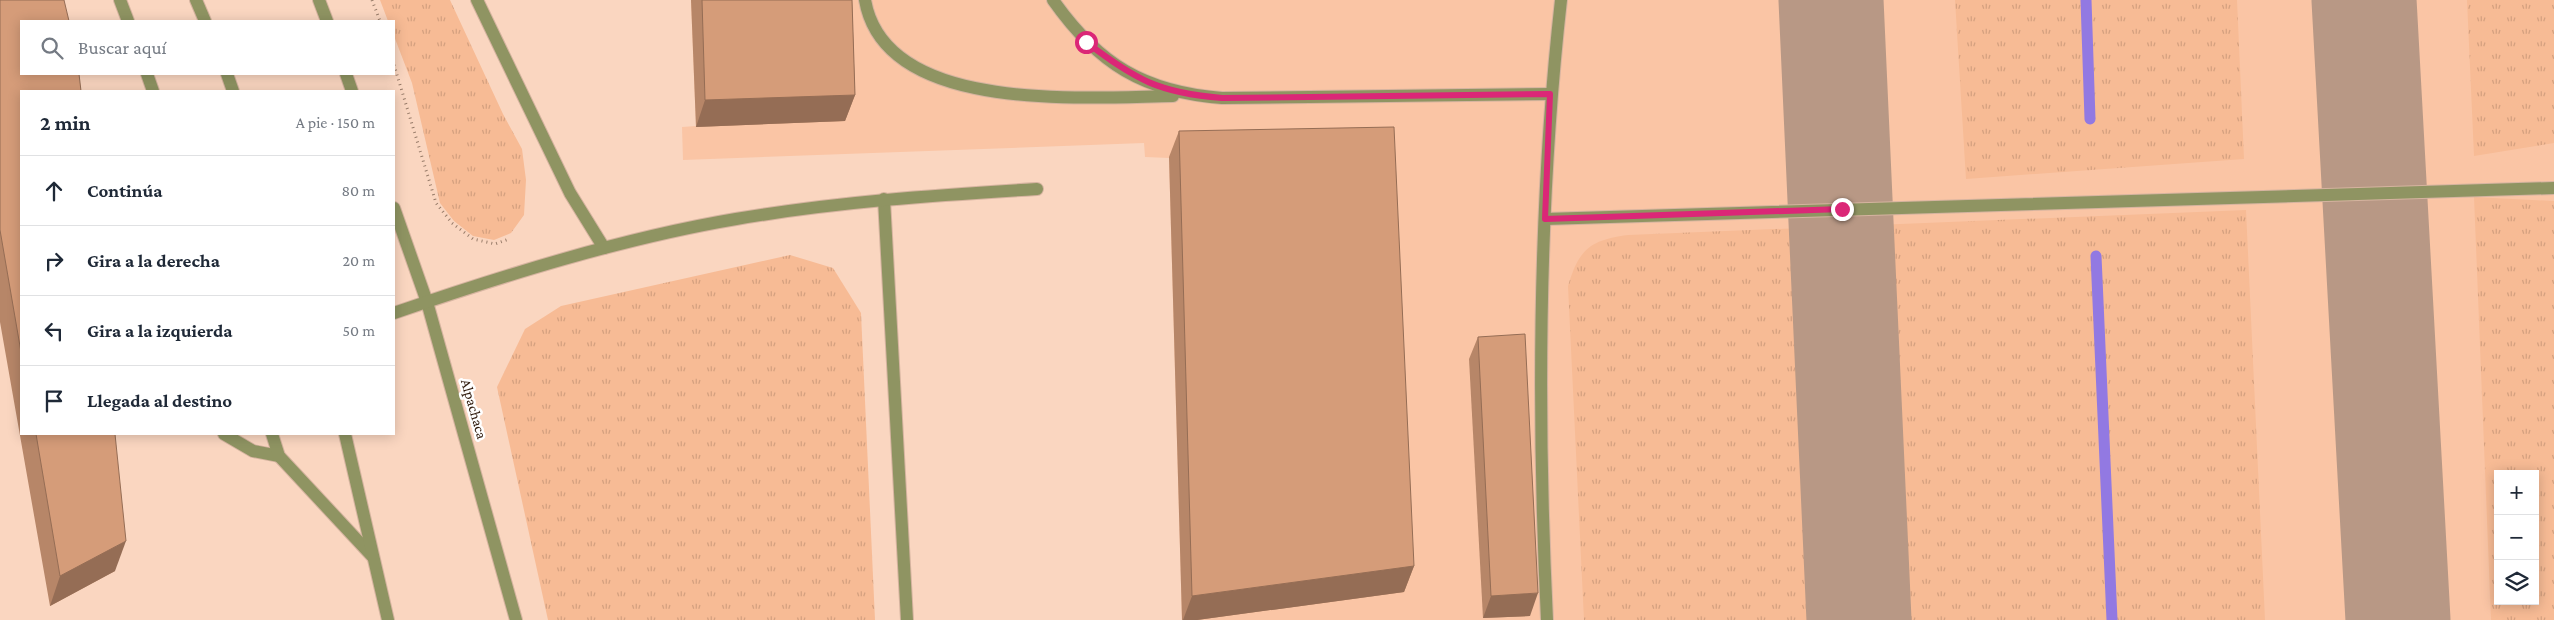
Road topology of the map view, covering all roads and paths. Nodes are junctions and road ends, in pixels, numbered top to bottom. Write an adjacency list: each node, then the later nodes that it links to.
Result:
1 (120, 0): 9 (lane)
2 (196, 0): 10 (lane)
3 (319, 0): 11 (lane)
4 (372, 0): 12 (path)
5 (477, 0): 28 (lane)
6 (864, 0): 21 (lane)
7 (1053, 0): 21 (lane)
8 (1561, 0): 20 (lane)
9 (128, 20)
10 (205, 20)
11 (327, 20)
12 (380, 20)
13 (395, 68): 27 (path)
14 (147, 75): 17 (lane)
15 (227, 75): 18 (lane)
16 (346, 75): 19 (lane)
17 (153, 90)
18 (233, 90)
19 (352, 90)
20 (1550, 94): 21 (lane); 26 (lane)
21 (1190, 96)
22 (2554, 188): 26 (lane)
23 (1037, 189): 24 (lane)
24 (884, 199): 28 (lane); 38 (lane)
25 (395, 211): 29 (lane, Alpachaca)
26 (1545, 219): 39 (lane)
27 (510, 239)
28 (604, 248): 29 (lane)
29 (427, 302): 30 (lane); 37 (lane, Alpachaca)
30 (395, 313)
31 (226, 435): 34 (lane)
32 (272, 435): 34 (lane)
33 (345, 435): 35 (lane)
34 (279, 456): 35 (lane)
35 (372, 556): 36 (lane)
36 (388, 620)
37 (516, 620)
38 (907, 620)
39 (1547, 620)

